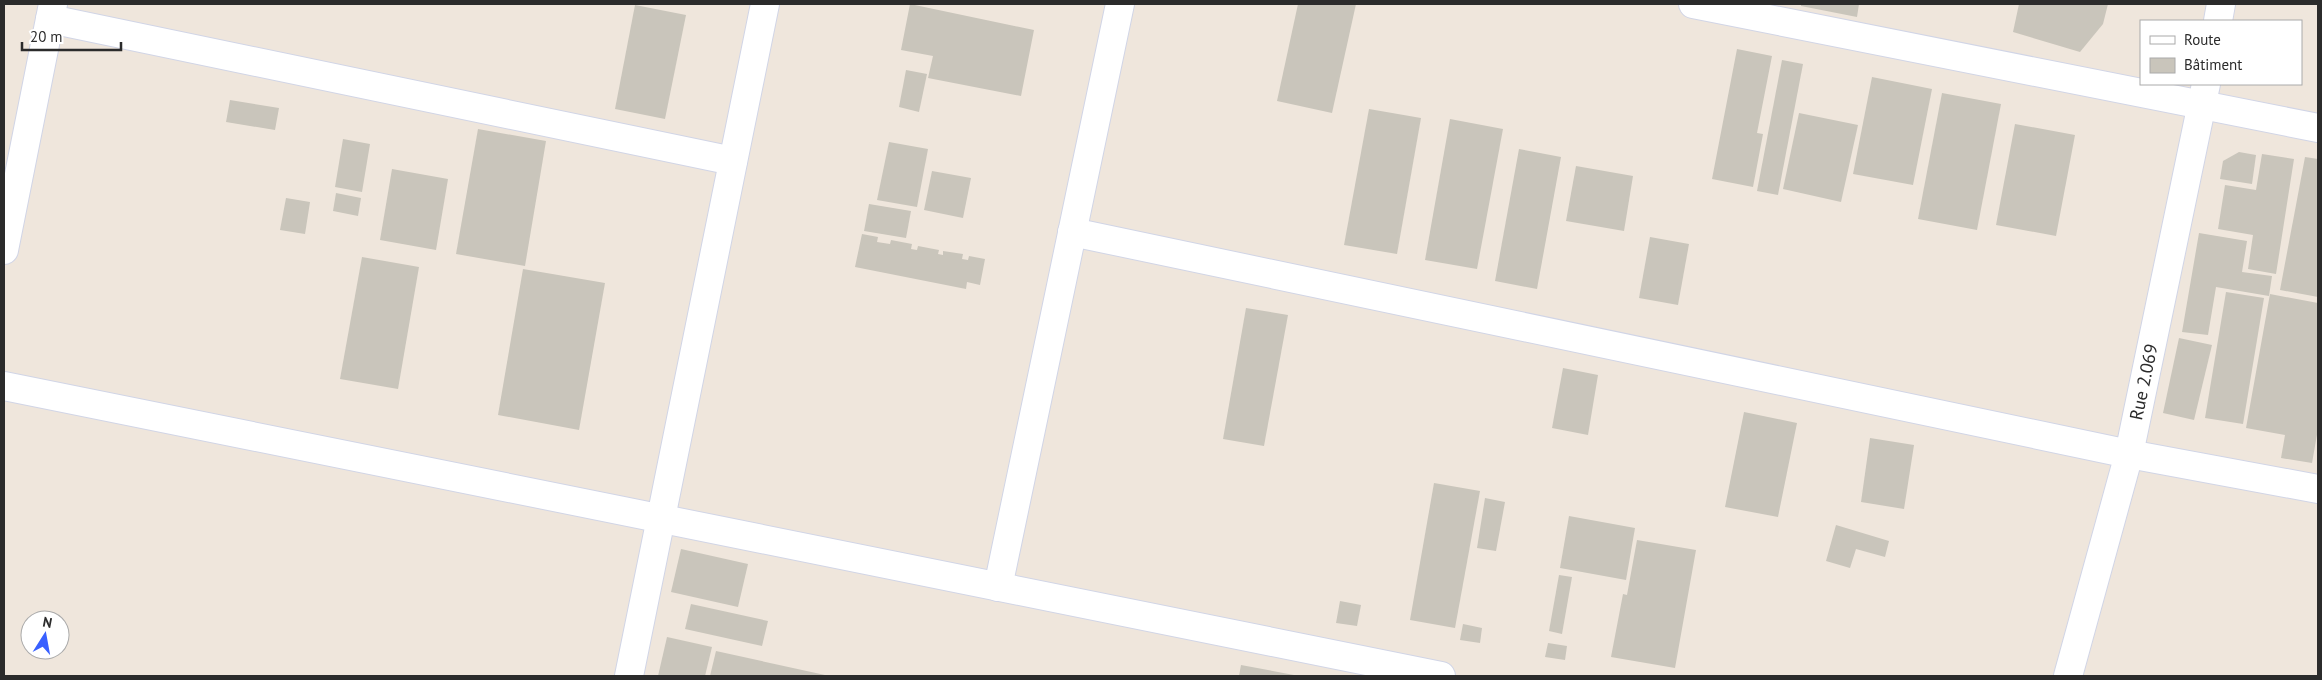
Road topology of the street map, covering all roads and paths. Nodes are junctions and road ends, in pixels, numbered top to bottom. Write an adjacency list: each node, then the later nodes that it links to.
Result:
1 (765, 4): 11 (street)
2 (1120, 4): 12 (street)
3 (1692, 4): 7 (street)
4 (2221, 4): 6 (street)
5 (51, 12): 11 (street); 13 (street)
6 (2218, 20)
7 (2140, 83)
8 (2153, 85): 9 (street)
9 (2204, 94): 10 (street); 15 (street, Rue 2.069)
10 (2318, 128)
11 (733, 161): 17 (street)
12 (1072, 232): 15 (street); 18 (street)
13 (4, 250)
14 (4, 386): 17 (street)
15 (2129, 454): 16 (street); 21 (street, Rue 2.069)
16 (2318, 489)
17 (661, 518): 18 (street); 19 (street)
18 (998, 587): 20 (street)
19 (629, 676)
20 (1441, 676)
21 (2068, 676)

